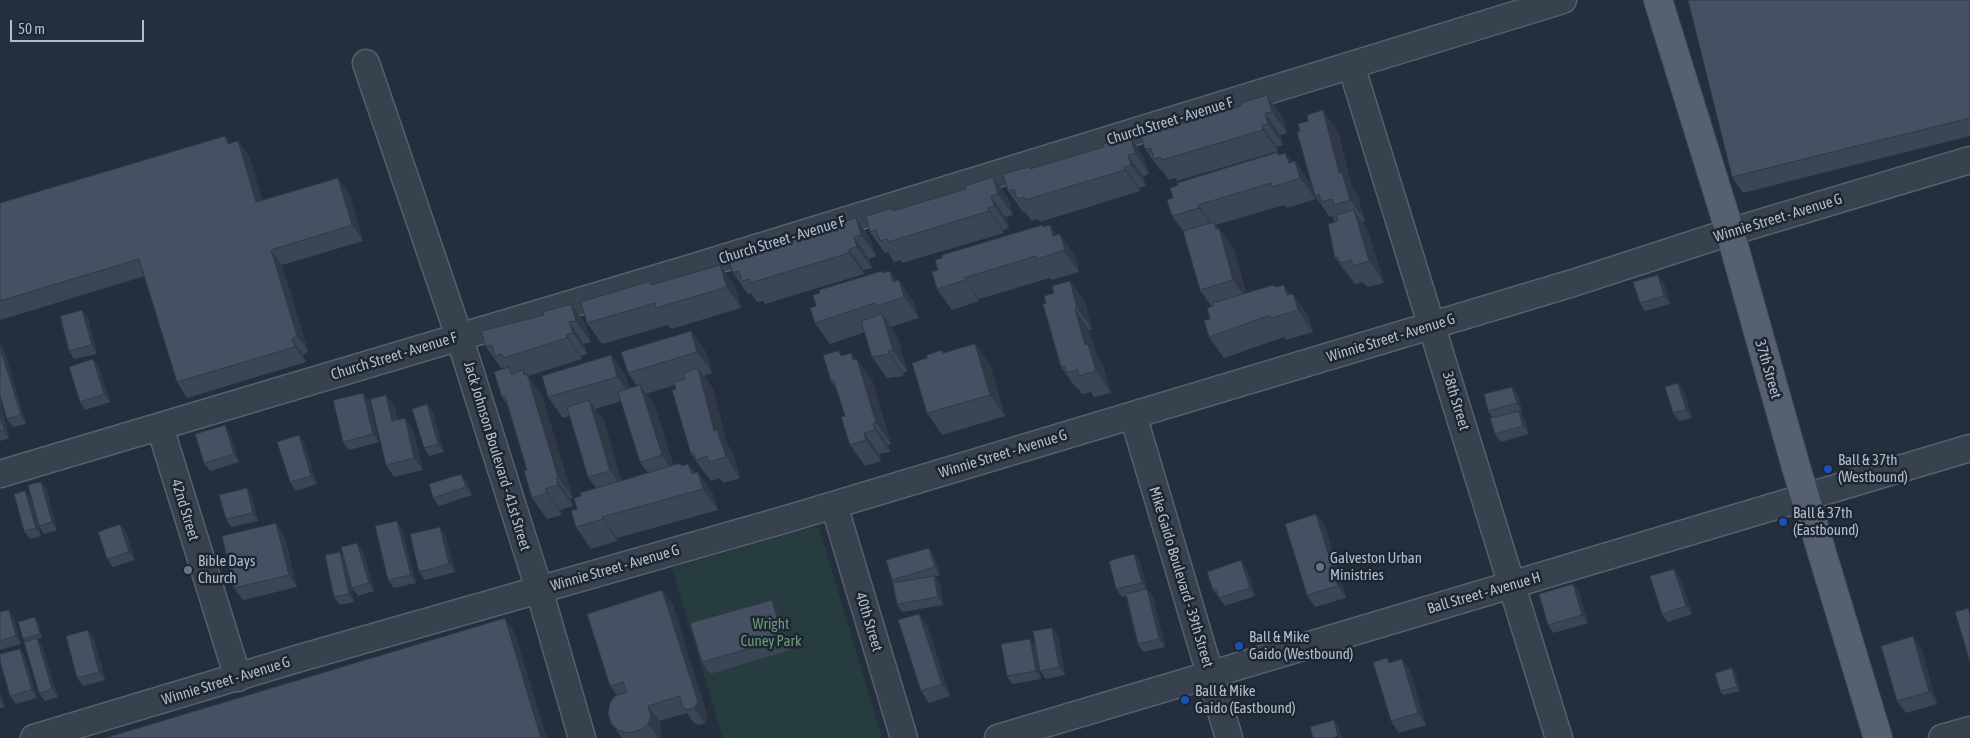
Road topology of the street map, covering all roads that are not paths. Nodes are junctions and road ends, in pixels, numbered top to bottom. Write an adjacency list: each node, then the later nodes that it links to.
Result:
1 (1563, 0): 4 (street, Church Street - Avenue F)
2 (1658, 0): 6 (main road, 37th Street)
3 (366, 64): 8 (street, Jack Johnson Boulevard - 41st Street)
4 (1351, 65): 7 (street, 38th Street); 8 (street, Church Street - Avenue F)
5 (1970, 160): 6 (street, Winnie Street - Avenue G)
6 (1730, 232): 7 (street, Winnie Street - Avenue G); 13 (main road, 37th Street)
7 (1432, 325): 9 (street, Winnie Street - Avenue G); 15 (street, 38th Street)
8 (459, 336): 10 (street, Church Street - Avenue F); 16 (street, Jack Johnson Boulevard - 41st Street)
9 (1133, 416): 14 (street, Winnie Street - Avenue G); 17 (street, Mike Gaido Boulevard - 39th Street)
10 (160, 427): 12 (street, Church Street - Avenue F); 18 (street, 42nd Street)
11 (1970, 448): 13 (street, Ball Street - Avenue H)
12 (0, 474)
13 (1805, 498): 15 (street, Ball Street - Avenue H); 26 (main road, 37th Street)
14 (834, 505): 16 (street, Winnie Street - Avenue G); 22 (street, 40th Street)
15 (1512, 584): 17 (street, Ball Street - Avenue H); 25 (street, 38th Street)
16 (539, 589): 18 (street, Winnie Street - Avenue G); 21 (street, Jack Johnson Boulevard - 41st Street)
17 (1210, 674): 23 (street, Ball Street - Avenue H); 24 (street, Mike Gaido Boulevard - 39th Street)
18 (238, 678): 20 (street, Winnie Street - Avenue G)
19 (1970, 730): 27 (street)
20 (34, 738)
21 (582, 738)
22 (904, 738)
23 (998, 738)
24 (1229, 738)
25 (1559, 738)
26 (1878, 738)
27 (1942, 738)

